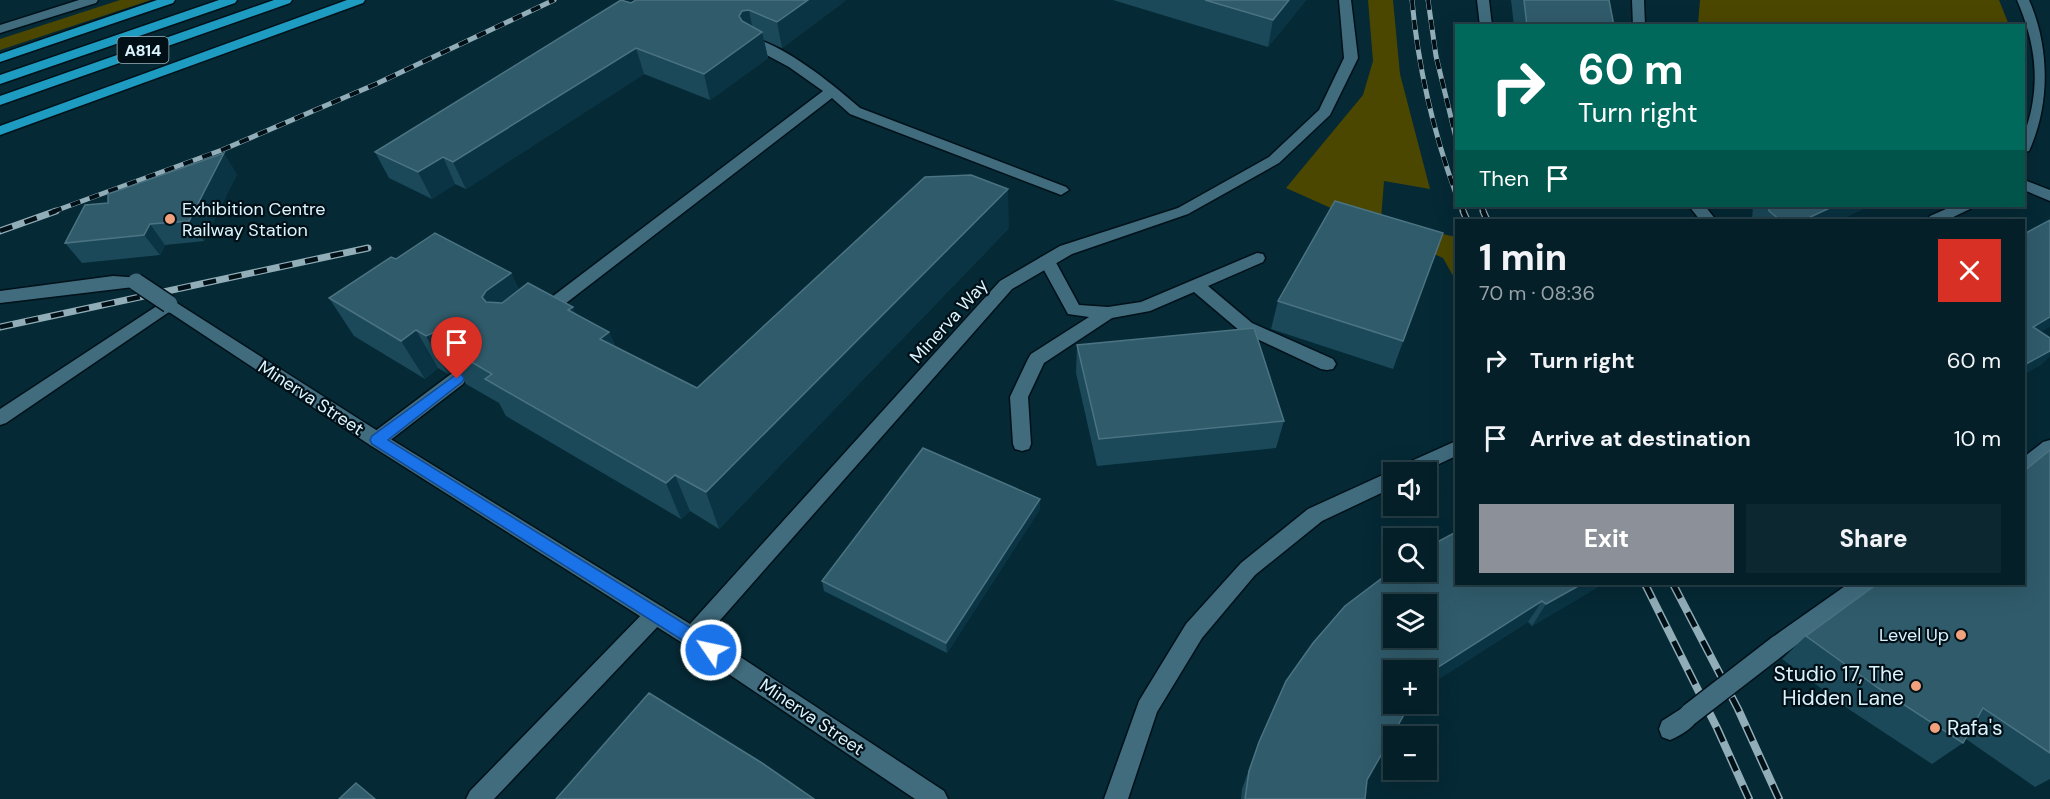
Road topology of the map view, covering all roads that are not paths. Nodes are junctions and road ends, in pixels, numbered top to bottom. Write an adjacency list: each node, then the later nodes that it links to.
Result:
1 (92, 0): 12 (street)
2 (169, 0): 14 (main road)
3 (231, 0): 15 (main road, A814)
4 (286, 0): 17 (main road, A814)
5 (359, 0): 18 (main road)
6 (1345, 0): 28 (street, Minerva Way)
7 (1483, 0): 10 (street)
8 (1638, 0): 11 (street)
9 (2023, 0): 19 (street)
10 (1486, 24)
11 (1639, 24)
12 (0, 29)
13 (753, 42): 16 (street)
14 (0, 58)
15 (0, 80)
16 (833, 90): 21 (street); 33 (street)
17 (0, 101)
18 (0, 131)
19 (2025, 146)
20 (2025, 185): 22 (street)
21 (1061, 190)
22 (2050, 196)
23 (1698, 207): 25 (street)
24 (1963, 207): 26 (street)
25 (1707, 219)
26 (1937, 219)
27 (1257, 258): 29 (street)
28 (1047, 261): 32 (street); 46 (street, Minerva Way)
29 (1197, 284): 32 (street); 34 (street)
30 (0, 297): 31 (street, Minerva Street, bridge)
31 (169, 304): 36 (street); 37 (street, Minerva Street)
32 (1108, 313): 38 (street)
33 (532, 321)
34 (1327, 364)
35 (457, 379): 37 (street)
36 (0, 418)
37 (377, 440): 45 (street, Minerva Street)
38 (1022, 444)
39 (2050, 447): 42 (street)
40 (1455, 448): 41 (street)
41 (1426, 462)
42 (2025, 466)
43 (1383, 483): 50 (street)
44 (1862, 585): 47 (street, bridge)
45 (656, 614): 46 (street, Minerva Street); 48 (street)
46 (692, 637): 49 (street, Minerva Street)
47 (1670, 729)
48 (478, 799)
49 (936, 799)
50 (1116, 799)

